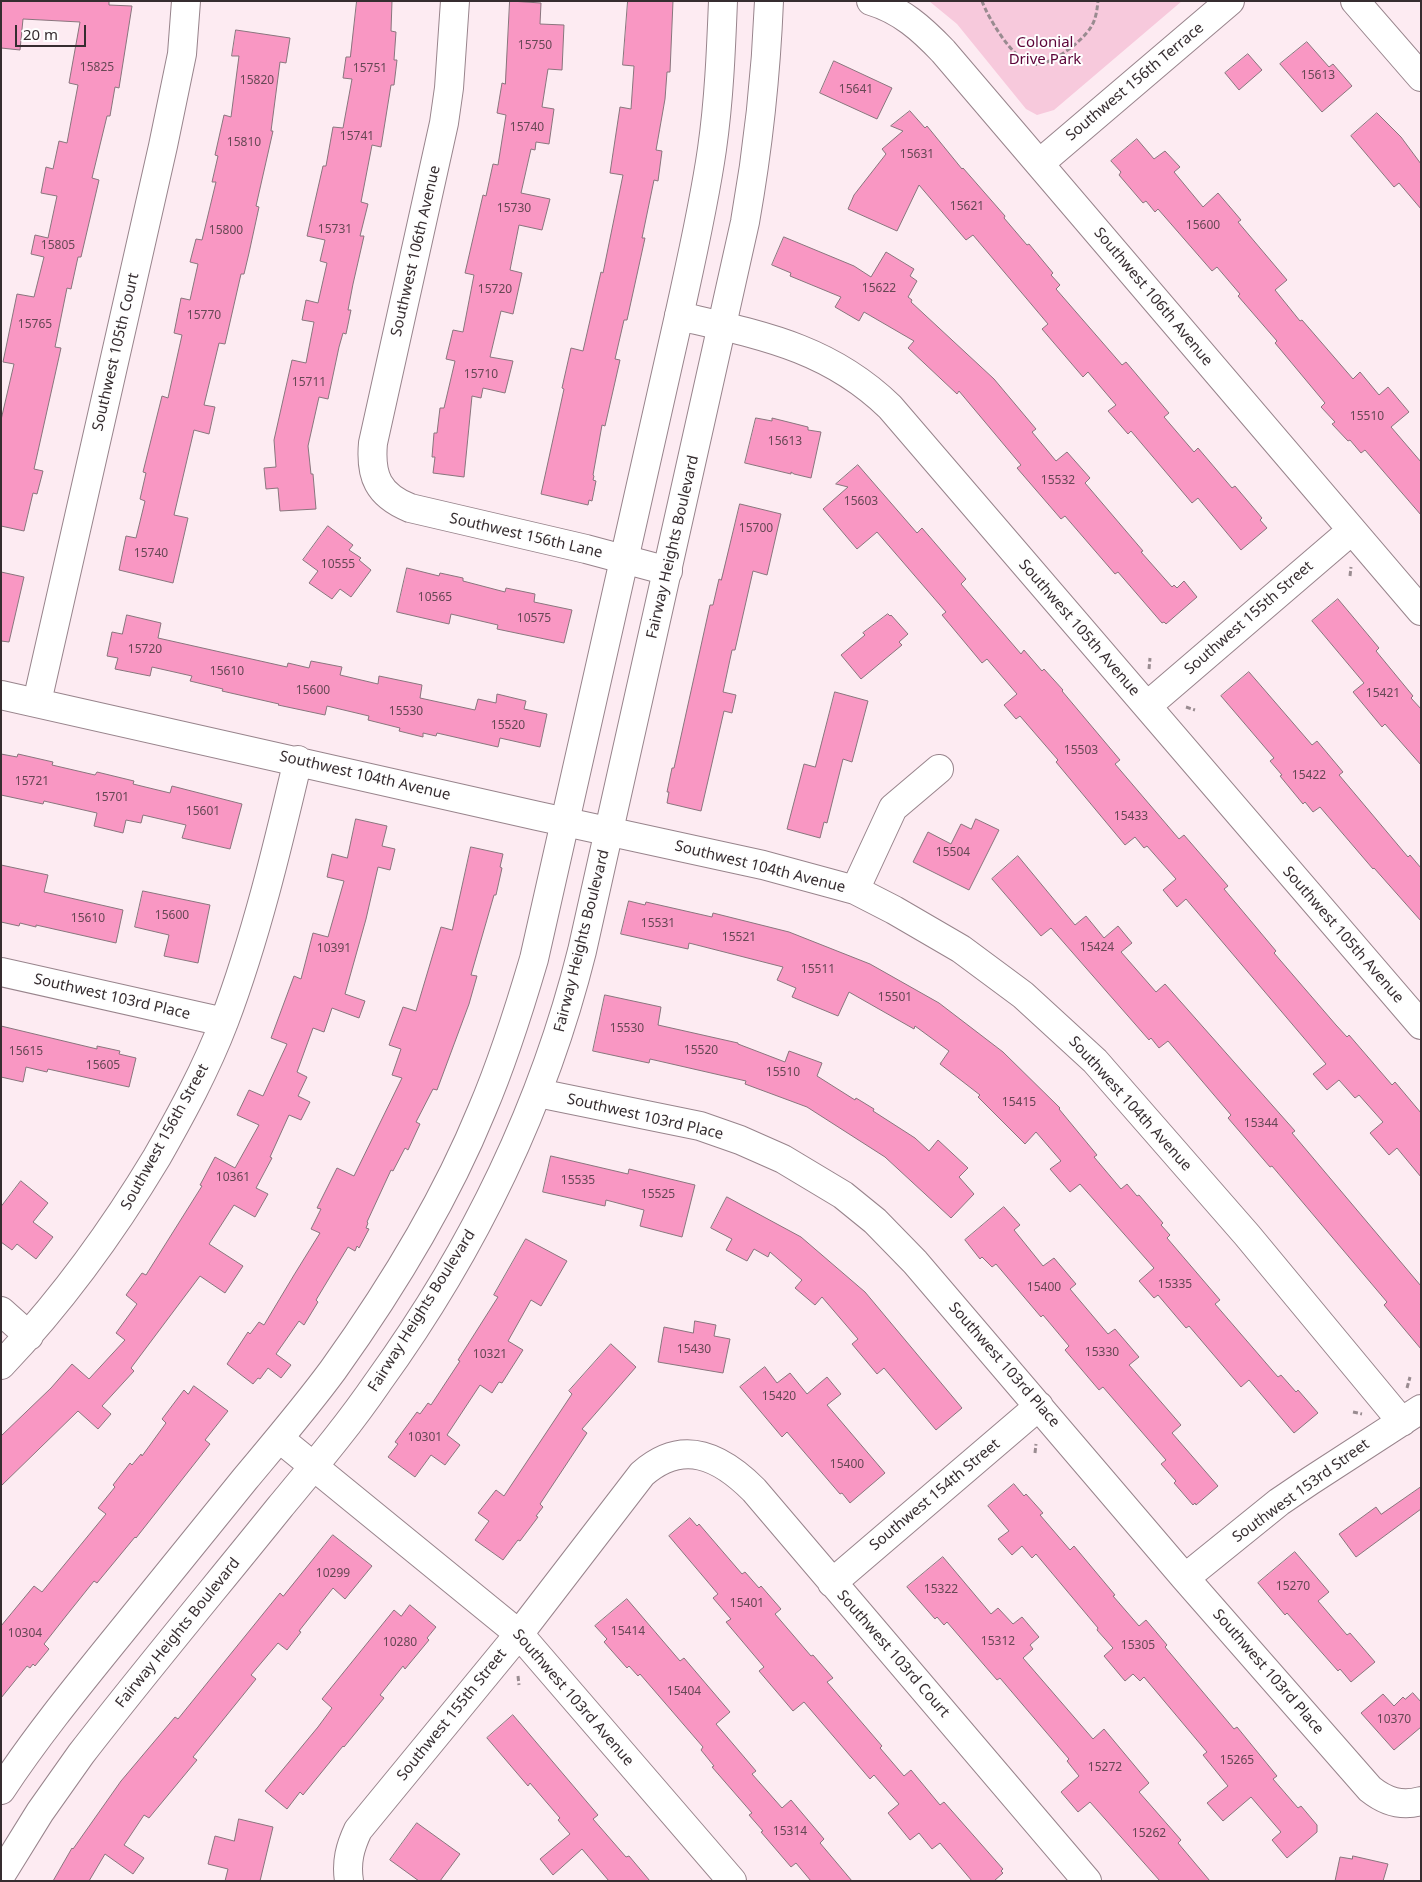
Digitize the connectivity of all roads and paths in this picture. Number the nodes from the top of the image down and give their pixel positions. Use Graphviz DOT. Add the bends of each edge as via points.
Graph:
graph roads {
  1 [pos="186,1"];
  2 [pos="455,1"];
  3 [pos="723,1"];
  4 [pos="769,1"];
  5 [pos="871,1"];
  6 [pos="982,1"];
  7 [pos="1098,1"];
  8 [pos="1230,1"];
  9 [pos="1355,1"];
  10 [pos="1421,77"];
  11 [pos="1040,163"];
  12 [pos="679,316"];
  13 [pos="722,326"];
  14 [pos="387,496"];
  15 [pos="1351,531"];
  16 [pos="624,560"];
  17 [pos="668,571"];
  18 [pos="1421,611"];
  19 [pos="1150,658"];
  20 [pos="1149,669"];
  21 [pos="1,695"];
  22 [pos="37,702"];
  23 [pos="1148,706"];
  24 [pos="1182,706"];
  25 [pos="1195,710"];
  26 [pos="298,760"];
  27 [pos="939,769"];
  28 [pos="565,821"];
  29 [pos="610,831"];
  30 [pos="855,890"];
  31 [pos="1,972"];
  32 [pos="224,1022"];
  33 [pos="1421,1026"];
  34 [pos="538,1093"];
  35 [pos="1,1311"];
  36 [pos="29,1336"];
  37 [pos="1,1365"];
  38 [pos="1410,1377"];
  39 [pos="1039,1406"];
  40 [pos="1410,1407"];
  41 [pos="280,1439"];
  42 [pos="682,1454"];
  43 [pos="314,1466"];
  44 [pos="1184,1578"];
  45 [pos="832,1583"];
  46 [pos="519,1634"];
  47 [pos="518,1673"];
  48 [pos="519,1685"];
  49 [pos="1,1790"];
  50 [pos="1421,1801"];
  51 [pos="1,1875"];
  52 [pos="349,1881"];
  53 [pos="732,1881"];
  54 [pos="1087,1881"];
  1 -- 22 [label="street, Southwest 105th Court" via="182,54 163,146"];
  2 -- 14 [label="street, Southwest 106th Avenue" via="444,123 373,443 375,477"];
  3 -- 12 [label="street" via="720,75 712,147"];
  4 -- 13 [label="street, Fairway Heights Boulevard" via="758,138 745,222"];
  5 -- 11 [label="street, Southwest 106th Avenue" via="900,13 929,36"];
  6 -- 7 [label="path" via="991,23 1004,39 1022,59 1037,65 1048,62 1085,36 1094,20"];
  8 -- 11 [label="street, Southwest 156th Terrace"];
  9 -- 10 [label="street"];
  11 -- 15 [label="street, Southwest 106th Avenue"];
  12 -- 13 [label="street, Southwest 105th Avenue"];
  12 -- 16 [label="street"];
  13 -- 17 [label="street, Fairway Heights Boulevard"];
  13 -- 23 [label="street, Southwest 105th Avenue" via="799,348 842,369 880,397"];
  14 -- 16 [label="street, Southwest 156th Lane" via="420,511"];
  15 -- 18 [label="street, Southwest 106th Avenue"];
  15 -- 23 [label="street, Southwest 155th Street"];
  16 -- 17 [label="street, Southwest 156th Lane"];
  16 -- 28 [label="street"];
  17 -- 29 [label="street, Fairway Heights Boulevard"];
  19 -- 20 [label="path"];
  21 -- 22 [label="street, Southwest 104th Avenue"];
  22 -- 26 [label="street, Southwest 104th Avenue"];
  23 -- 33 [label="street, Southwest 105th Avenue"];
  24 -- 25 [label="path"];
  26 -- 28 [label="street, Southwest 104th Avenue"];
  26 -- 32 [label="street, Southwest 156th Street" via="264,901"];
  27 -- 30 [label="street" via="893,808"];
  28 -- 29 [label="street, Southwest 104th Avenue"];
  28 -- 41 [label="street" via="522,998 496,1076 461,1158 426,1226 377,1307"];
  29 -- 30 [label="street, Southwest 104th Avenue" via="763,865"];
  29 -- 34 [label="street, Fairway Heights Boulevard" via="574,984"];
  30 -- 40 [label="street, Southwest 104th Avenue" via="961,949 1023,994 1078,1044 1240,1228"];
  31 -- 32 [label="street, Southwest 103rd Place"];
  32 -- 36 [label="street, Southwest 156th Street" via="200,1078 133,1196 76,1279"];
  34 -- 39 [label="street, Southwest 103rd Place" via="707,1128 765,1151 823,1182 865,1212 915,1262"];
  34 -- 43 [label="street, Fairway Heights Boulevard" via="508,1163 466,1246 378,1383"];
  35 -- 36 [label="street"];
  36 -- 37 [label="street, Southwest 156th Street"];
  38 -- 40 [label="path"];
  39 -- 44 [label="street, Southwest 103rd Place"];
  39 -- 45 [label="street, Southwest 154th Street"];
  40 -- 44 [label="street, Southwest 153rd Street"];
  41 -- 43 [label="street, Southwest 103rd Avenue"];
  41 -- 49 [label="street" via="86,1676"];
  42 -- 45 [label="street, Southwest 103rd Court" via="699,1454 714,1459 740,1477"];
  42 -- 46 [label="street, Southwest 155th Street" via="653,1465 642,1474"];
  43 -- 46 [label="street, Southwest 103rd Avenue"];
  43 -- 51 [label="street, Fairway Heights Boulevard" via="86,1747"];
  44 -- 50 [label="street, Southwest 103rd Place" via="1370,1789 1396,1804"];
  45 -- 54 [label="street, Southwest 103rd Court"];
  46 -- 52 [label="street, Southwest 155th Street" via="358,1830 348,1860"];
  46 -- 53 [label="street, Southwest 103rd Avenue"];
  47 -- 48 [label="path"];
}
